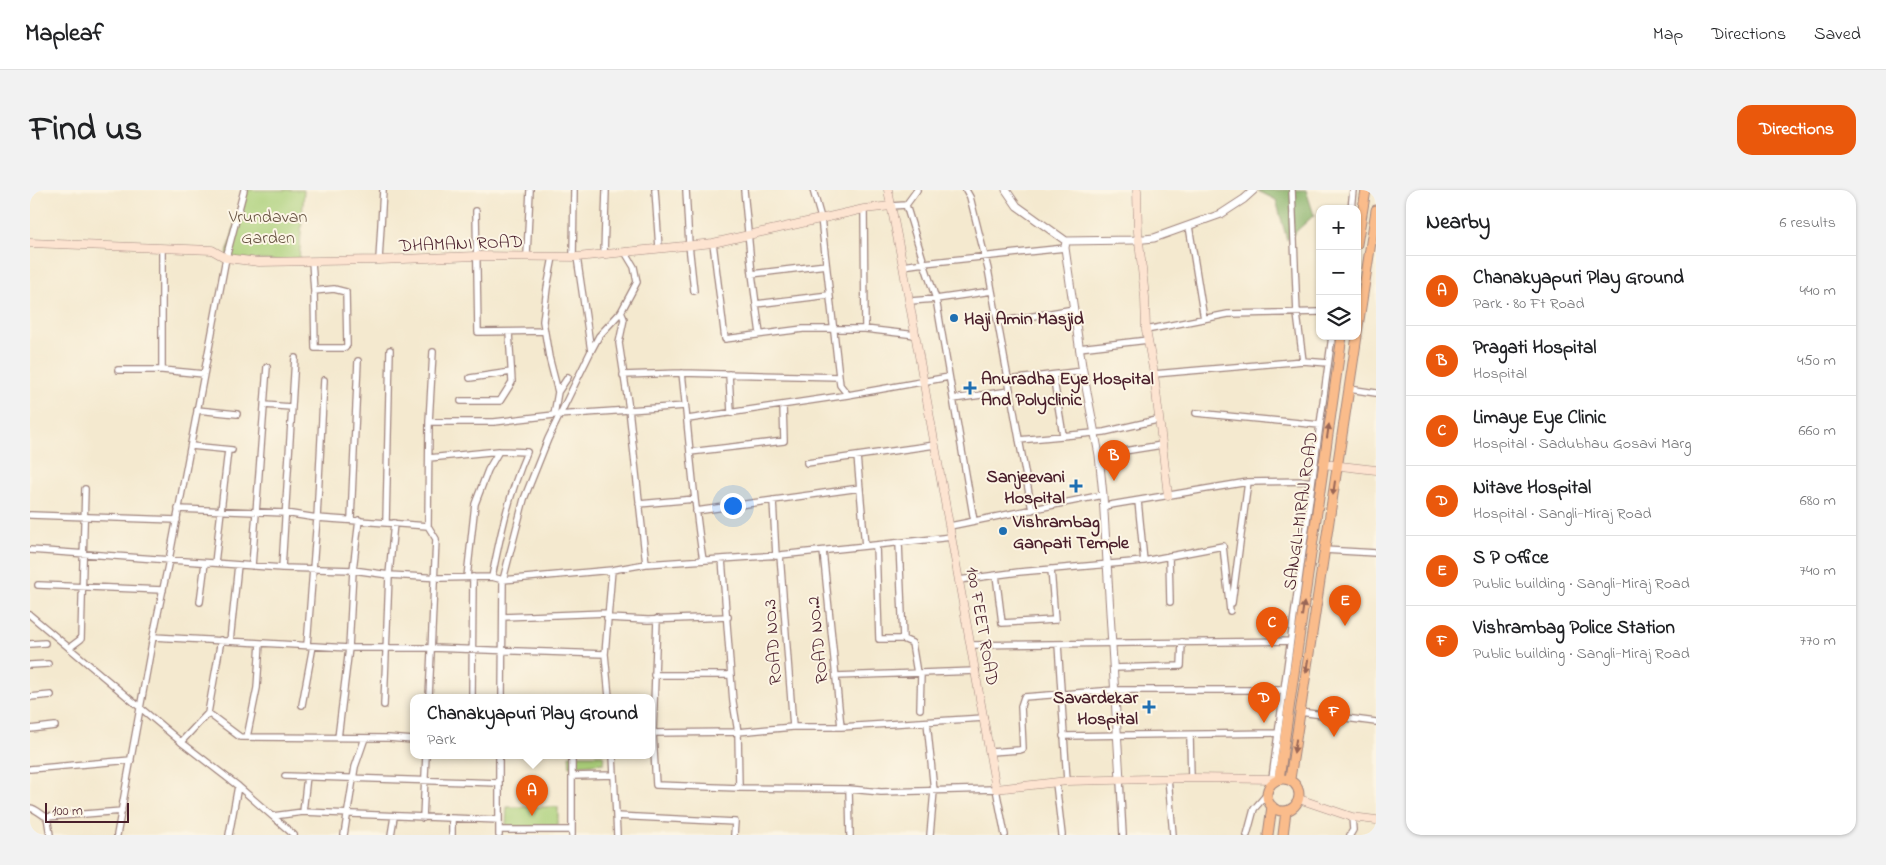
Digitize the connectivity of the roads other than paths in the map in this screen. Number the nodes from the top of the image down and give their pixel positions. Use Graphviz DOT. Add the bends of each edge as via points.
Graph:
graph roads {
  1 [pos="244,190"];
  2 [pos="382,190"];
  3 [pos="530,190"];
  4 [pos="574,190"];
  5 [pos="606,190"];
  6 [pos="655,190"];
  7 [pos="686,190"];
  8 [pos="744,190"];
  9 [pos="813,190"];
  10 [pos="888,190"];
  11 [pos="917,190"];
  12 [pos="966,190"];
  13 [pos="1006,190"];
  14 [pos="1137,190"];
  15 [pos="1254,190"];
  16 [pos="1292,190"];
  17 [pos="1353,190"];
  18 [pos="1366,190"];
  19 [pos="906,205"];
  20 [pos="1351,205"];
  21 [pos="891,206"];
  22 [pos="864,209"];
  23 [pos="1376,210"];
  24 [pos="476,211"];
  25 [pos="821,218"];
  26 [pos="1361,220"];
  27 [pos="1189,226"];
  28 [pos="749,235"];
  29 [pos="1138,240"];
  30 [pos="30,243"];
  31 [pos="713,243"];
  32 [pos="689,245"];
  33 [pos="1066,245"];
  34 [pos="162,248"];
  35 [pos="659,248"];
  36 [pos="625,252"];
  37 [pos="604,254"];
  38 [pos="476,256"];
  39 [pos="527,256"];
  40 [pos="575,257"];
  41 [pos="226,258"];
  42 [pos="553,258"];
  43 [pos="985,258"];
  44 [pos="379,260"];
  45 [pos="312,262"];
  46 [pos="924,263"];
  47 [pos="826,265"];
  48 [pos="903,266"];
  49 [pos="752,274"];
  50 [pos="694,290"];
  51 [pos="314,291"];
  52 [pos="992,291"];
  53 [pos="829,294"];
  54 [pos="936,299"];
  55 [pos="910,301"];
  56 [pos="756,304"];
  57 [pos="1361,308"];
  58 [pos="1074,309"];
  59 [pos="621,312"];
  60 [pos="1316,312"];
  61 [pos="1297,314"];
  62 [pos="1204,319"];
  63 [pos="998,322"];
  64 [pos="833,329"];
  65 [pos="865,329"];
  66 [pos="1146,330"];
  67 [pos="544,331"];
  68 [pos="509,332"];
  69 [pos="760,334"];
  70 [pos="916,335"];
  71 [pos="1148,340"];
  72 [pos="1331,340"];
  73 [pos="1341,340"];
  74 [pos="1356,340"];
  75 [pos="1079,348"];
  76 [pos="390,350"];
  77 [pos="590,351"];
  78 [pos="433,352"];
  79 [pos="295,358"];
  80 [pos="358,361"];
  81 [pos="1303,361"];
  82 [pos="1328,363"];
  83 [pos="267,367"];
  84 [pos="118,370"];
  85 [pos="162,370"];
  86 [pos="1083,371"];
  87 [pos="511,372"];
  88 [pos="682,373"];
  89 [pos="204,374"];
  90 [pos="623,374"];
  91 [pos="729,374"];
  92 [pos="1154,374"];
  93 [pos="1053,375"];
  94 [pos="568,377"];
  95 [pos="839,377"];
  96 [pos="949,377"];
  97 [pos="470,378"];
  98 [pos="324,380"];
  99 [pos="1008,380"];
  100 [pos="924,381"];
  101 [pos="1349,389"];
  102 [pos="1010,391"];
  103 [pos="558,392"];
  104 [pos="1376,393"];
  105 [pos="848,395"];
  106 [pos="953,399"];
  107 [pos="460,401"];
  108 [pos="264,405"];
  109 [pos="784,405"];
  110 [pos="685,406"];
  111 [pos="291,407"];
  112 [pos="630,409"];
  113 [pos="197,410"];
  114 [pos="731,413"];
  115 [pos="1196,413"];
  116 [pos="237,414"];
  117 [pos="558,415"];
  118 [pos="688,419"];
  119 [pos="1157,420"];
  120 [pos="429,422"];
  121 [pos="1320,425"];
  122 [pos="1094,432"];
  123 [pos="1063,436"];
  124 [pos="1019,440"];
  125 [pos="935,445"];
  126 [pos="1162,445"];
  127 [pos="190,446"];
  128 [pos="499,451"];
  129 [pos="690,452"];
  130 [pos="1099,455"];
  131 [pos="857,456"];
  132 [pos="429,458"];
  133 [pos="808,462"];
  134 [pos="1323,464"];
  135 [pos="1337,466"];
  136 [pos="1376,470"];
  137 [pos="1312,481"];
  138 [pos="1248,482"];
  139 [pos="860,488"];
  140 [pos="85,490"];
  141 [pos="1104,495"];
  142 [pos="1168,496"];
  143 [pos="695,499"];
  144 [pos="774,500"];
  145 [pos="1138,501"];
  146 [pos="639,504"];
  147 [pos="1104,506"];
  148 [pos="178,510"];
  149 [pos="222,510"];
  150 [pos="1032,510"];
  151 [pos="696,511"];
  152 [pos="256,512"];
  153 [pos="285,513"];
  154 [pos="30,515"];
  155 [pos="84,516"];
  156 [pos="317,518"];
  157 [pos="351,519"];
  158 [pos="176,520"];
  159 [pos="359,520"];
  160 [pos="974,521"];
  161 [pos="386,522"];
  162 [pos="394,523"];
  163 [pos="428,526"];
  164 [pos="950,526"];
  165 [pos="952,537"];
  166 [pos="899,543"];
  167 [pos="876,545"];
  168 [pos="865,546"];
  169 [pos="30,550"];
  170 [pos="1324,550"];
  171 [pos="823,551"];
  172 [pos="1376,553"];
  173 [pos="83,554"];
  174 [pos="778,556"];
  175 [pos="1169,556"];
  176 [pos="722,559"];
  177 [pos="169,560"];
  178 [pos="703,560"];
  179 [pos="1144,561"];
  180 [pos="205,563"];
  181 [pos="215,563"];
  182 [pos="646,564"];
  183 [pos="238,565"];
  184 [pos="1107,565"];
  185 [pos="252,566"];
  186 [pos="282,568"];
  187 [pos="313,568"];
  188 [pos="1051,569"];
  189 [pos="353,570"];
  190 [pos="612,570"];
  191 [pos="389,575"];
  192 [pos="996,575"];
  193 [pos="470,577"];
  194 [pos="492,577"];
  195 [pos="433,578"];
  196 [pos="503,580"];
  197 [pos="959,580"];
  198 [pos="38,585"];
  199 [pos="82,587"];
  200 [pos="163,590"];
  201 [pos="200,602"];
  202 [pos="1170,602"];
  203 [pos="30,615"];
  204 [pos="607,616"];
  205 [pos="503,617"];
  206 [pos="728,618"];
  207 [pos="657,619"];
  208 [pos="153,637"];
  209 [pos="903,639"];
  210 [pos="221,640"];
  211 [pos="230,641"];
  212 [pos="1290,641"];
  213 [pos="1112,642"];
  214 [pos="1182,642"];
  215 [pos="44,643"];
  216 [pos="260,643"];
  217 [pos="30,644"];
  218 [pos="1058,644"];
  219 [pos="310,646"];
  220 [pos="971,646"];
  221 [pos="69,648"];
  222 [pos="349,648"];
  223 [pos="385,648"];
  224 [pos="431,648"];
  225 [pos="471,650"];
  226 [pos="502,652"];
  227 [pos="605,654"];
  228 [pos="48,664"];
  229 [pos="30,665"];
  230 [pos="1113,668"];
  231 [pos="976,671"];
  232 [pos="919,673"];
  233 [pos="654,675"];
  234 [pos="731,675"];
  235 [pos="836,676"];
  236 [pos="1115,690"];
  237 [pos="1284,690"];
  238 [pos="429,694"];
  239 [pos="472,694"];
  240 [pos="502,694"];
  241 [pos="609,694"];
  242 [pos="653,694"];
  243 [pos="1061,694"];
  244 [pos="51,695"];
  245 [pos="30,697"];
  246 [pos="384,704"];
  247 [pos="302,705"];
  248 [pos="141,707"];
  249 [pos="920,709"];
  250 [pos="1300,712"];
  251 [pos="208,713"];
  252 [pos="984,718"];
  253 [pos="927,722"];
  254 [pos="1376,722"];
  255 [pos="55,726"];
  256 [pos="841,726"];
  257 [pos="793,727"];
  258 [pos="30,729"];
  259 [pos="738,732"];
  260 [pos="655,733"];
  261 [pos="1278,733"];
  262 [pos="1064,736"];
  263 [pos="1190,736"];
  264 [pos="247,737"];
  265 [pos="1118,737"];
  266 [pos="338,738"];
  267 [pos="366,738"];
  268 [pos="410,740"];
  269 [pos="181,742"];
  270 [pos="990,752"];
  271 [pos="426,759"];
  272 [pos="498,759"];
  273 [pos="572,759"];
  274 [pos="613,759"];
  275 [pos="654,759"];
  276 [pos="131,760"];
  277 [pos="30,769"];
  278 [pos="614,775"];
  279 [pos="285,776"];
  280 [pos="307,776"];
  281 [pos="573,776"];
  282 [pos="353,778"];
  283 [pos="1168,778"];
  284 [pos="1191,778"];
  285 [pos="1275,778"];
  286 [pos="1290,779"];
  287 [pos="425,780"];
  288 [pos="1120,780"];
  289 [pos="1067,781"];
  290 [pos="499,782"];
  291 [pos="1056,783"];
  292 [pos="238,786"];
  293 [pos="739,788"];
  294 [pos="850,789"];
  295 [pos="996,789"];
  296 [pos="934,791"];
  297 [pos="1267,794"];
  298 [pos="1298,799"];
  299 [pos="1272,806"];
  300 [pos="30,808"];
  301 [pos="1286,811"];
  302 [pos="122,812"];
  303 [pos="303,812"];
  304 [pos="347,815"];
  305 [pos="273,816"];
  306 [pos="616,816"];
  307 [pos="47,817"];
  308 [pos="394,817"];
  309 [pos="423,818"];
  310 [pos="1352,818"];
  311 [pos="452,819"];
  312 [pos="500,820"];
  313 [pos="1376,820"];
  314 [pos="499,832"];
  315 [pos="572,832"];
  316 [pos="50,835"];
  317 [pos="117,835"];
  318 [pos="229,835"];
  319 [pos="294,835"];
  320 [pos="344,835"];
  321 [pos="391,835"];
  322 [pos="452,835"];
  323 [pos="617,835"];
  324 [pos="734,835"];
  325 [pos="850,835"];
  326 [pos="930,835"];
  327 [pos="1005,835"];
  328 [pos="1062,835"];
  329 [pos="1123,835"];
  330 [pos="1173,835"];
  331 [pos="1247,835"];
  332 [pos="1268,835"];
  333 [pos="1283,835"];
  334 [pos="1350,835"];
  1 -- 41 [label="street"];
  2 -- 44 [label="street"];
  3 -- 39 [label="street"];
  4 -- 40 [label="street"];
  5 -- 37 [label="street"];
  6 -- 35 [label="street"];
  7 -- 32 [label="street"];
  8 -- 28 [label="street"];
  9 -- 25 [label="street"];
  10 -- 21 [label="main road, 100 FEET ROAD"];
  11 -- 19 [label="street"];
  12 -- 43 [label="street"];
  13 -- 33 [label="street" via="1017,206"];
  14 -- 29 [label="main road"];
  15 -- 27 [label="street" via="1221,214"];
  16 -- 61 [label="street"];
  17 -- 20 [label="street"];
  18 -- 26 [label="highway"];
  19 -- 21 [label="street"];
  19 -- 46 [label="street"];
  21 -- 22 [label="main road, DHAMANI ROAD"];
  21 -- 48 [label="main road, 100 FEET ROAD"];
  22 -- 25 [label="main road, DHAMANI ROAD"];
  22 -- 65 [label="street"];
  23 -- 57 [label="highway, SANGLI-MIRAJ ROAD"];
  24 -- 38 [label="street"];
  25 -- 28 [label="main road, DHAMANI ROAD"];
  25 -- 47 [label="street"];
  27 -- 29 [label="street"];
  27 -- 62 [label="street"];
  28 -- 31 [label="main road, DHAMANI ROAD"];
  28 -- 49 [label="street"];
  29 -- 33 [label="street"];
  29 -- 66 [label="main road"];
  30 -- 34 [label="main road, DHAMANI ROAD"];
  31 -- 32 [label="main road, DHAMANI ROAD"];
  31 -- 69 [label="street" via="725,339"];
  32 -- 35 [label="main road, DHAMANI ROAD"];
  32 -- 50 [label="street"];
  33 -- 43 [label="street"];
  33 -- 58 [label="street"];
  34 -- 41 [label="main road, DHAMANI ROAD" via="212,250"];
  34 -- 85 [label="street"];
  35 -- 36 [label="main road, DHAMANI ROAD"];
  36 -- 37 [label="main road, DHAMANI ROAD"];
  36 -- 59 [label="street" via="634,267 637,282"];
  37 -- 40 [label="main road, DHAMANI ROAD"];
  38 -- 39 [label="main road, DHAMANI ROAD"];
  38 -- 44 [label="main road, DHAMANI ROAD"];
  38 -- 68 [label="street" via="478,332"];
  39 -- 42 [label="main road, DHAMANI ROAD"];
  40 -- 42 [label="main road, DHAMANI ROAD"];
  40 -- 77 [label="street"];
  41 -- 45 [label="main road, DHAMANI ROAD"];
  41 -- 89 [label="street"];
  42 -- 67 [label="street"];
  43 -- 46 [label="street"];
  43 -- 52 [label="street"];
  44 -- 45 [label="main road, DHAMANI ROAD"];
  45 -- 51 [label="street" via="314,291 334,289 346,292 345,348 315,348"];
  46 -- 48 [label="street"];
  46 -- 54 [label="street"];
  47 -- 49 [label="street"];
  47 -- 53 [label="street"];
  48 -- 55 [label="main road, 100 FEET ROAD"];
  49 -- 56 [label="street"];
  52 -- 54 [label="street"];
  52 -- 63 [label="street"];
  53 -- 56 [label="street"];
  53 -- 64 [label="street"];
  54 -- 55 [label="street"];
  54 -- 96 [label="street"];
  55 -- 70 [label="main road, 100 FEET ROAD"];
  56 -- 69 [label="street"];
  58 -- 63 [label="street"];
  58 -- 75 [label="street"];
  59 -- 77 [label="street"];
  59 -- 90 [label="street" via="624,319 619,343"];
  60 -- 61 [label="street"];
  61 -- 62 [label="street" via="1228,314"];
  61 -- 81 [label="street"];
  62 -- 66 [label="street"];
  63 -- 99 [label="street"];
  64 -- 65 [label="street"];
  64 -- 69 [label="street"];
  64 -- 95 [label="street"];
  65 -- 70 [label="street"];
  66 -- 71 [label="main road"];
  67 -- 68 [label="street"];
  67 -- 103 [label="street"];
  68 -- 87 [label="street"];
  70 -- 100 [label="main road, 100 FEET ROAD"];
  71 -- 75 [label="street"];
  71 -- 92 [label="main road"];
  72 -- 82 [label="street"];
  134 -- 73 [label="highway, SANGLI-MIRAJ ROAD, one-way"];
  74 -- 101 [label="highway, SANGLI-MIRAJ ROAD"];
  75 -- 86 [label="street"];
  76 -- 161 [label="street"];
  77 -- 117 [label="street"];
  78 -- 120 [label="street"];
  79 -- 111 [label="street"];
  80 -- 157 [label="street"];
  81 -- 82 [label="street"];
  81 -- 92 [label="street"];
  82 -- 121 [label="street"];
  83 -- 108 [label="street"];
  84 -- 85 [label="street"];
  85 -- 89 [label="street"];
  86 -- 93 [label="street"];
  86 -- 122 [label="street"];
  87 -- 97 [label="street"];
  87 -- 107 [label="street" via="512,382 500,401"];
  88 -- 90 [label="street"];
  88 -- 91 [label="street"];
  88 -- 110 [label="street"];
  89 -- 113 [label="street"];
  90 -- 112 [label="street"];
  91 -- 95 [label="street"];
  91 -- 114 [label="street"];
  92 -- 126 [label="main road"];
  93 -- 99 [label="street"];
  93 -- 123 [label="street"];
  94 -- 103 [label="street"];
  95 -- 105 [label="street" via="840,385"];
  96 -- 100 [label="street"];
  96 -- 106 [label="street"];
  98 -- 156 [label="street"];
  99 -- 102 [label="street"];
  100 -- 105 [label="street"];
  100 -- 125 [label="main road, 100 FEET ROAD"];
  101 -- 104 [label="street"];
  101 -- 135 [label="highway, SANGLI-MIRAJ ROAD"];
  102 -- 106 [label="street"];
  102 -- 124 [label="street"];
  103 -- 117 [label="street"];
  105 -- 109 [label="street"];
  106 -- 160 [label="street"];
  108 -- 111 [label="street"];
  108 -- 152 [label="street"];
  109 -- 114 [label="street"];
  109 -- 129 [label="street" via="784,442"];
  110 -- 112 [label="street"];
  110 -- 118 [label="street"];
  111 -- 153 [label="street"];
  112 -- 117 [label="street"];
  112 -- 146 [label="street"];
  113 -- 116 [label="street"];
  113 -- 127 [label="street"];
  114 -- 118 [label="street"];
  115 -- 121 [label="street"];
  117 -- 120 [label="street" via="494,422"];
  117 -- 196 [label="street" via="524,499"];
  118 -- 129 [label="street"];
  119 -- 122 [label="street"];
  120 -- 132 [label="street"];
  121 -- 137 [label="street"];
  122 -- 123 [label="street"];
  122 -- 130 [label="street"];
  123 -- 124 [label="street"];
  124 -- 150 [label="street"];
  125 -- 131 [label="street"];
  125 -- 164 [label="main road, 100 FEET ROAD"];
  126 -- 130 [label="street"];
  126 -- 142 [label="main road"];
  127 -- 148 [label="street"];
  127 -- 149 [label="street" via="230,450"];
  128 -- 132 [label="street"];
  128 -- 193 [label="street" via="475,504"];
  128 -- 194 [label="street" via="527,452 506,509"];
  129 -- 143 [label="street"];
  130 -- 141 [label="street"];
  131 -- 133 [label="street"];
  131 -- 139 [label="street"];
  132 -- 163 [label="street"];
  134 -- 135 [label="main road"];
  285 -- 134 [label="highway, SANGLI-MIRAJ ROAD, one-way"];
  135 -- 136 [label="main road"];
  135 -- 170 [label="highway, SANGLI-MIRAJ ROAD, one-way"];
  137 -- 138 [label="street"];
  137 -- 212 [label="street"];
  138 -- 142 [label="street"];
  138 -- 175 [label="street" via="1230,611 1223,546"];
  139 -- 144 [label="street"];
  139 -- 168 [label="street"];
  140 -- 155 [label="street"];
  141 -- 147 [label="street"];
  141 -- 150 [label="street"];
  142 -- 145 [label="street"];
  143 -- 146 [label="street"];
  143 -- 151 [label="street"];
  144 -- 151 [label="street"];
  144 -- 174 [label="street, ROAD NO.3"];
  145 -- 147 [label="street"];
  145 -- 179 [label="street"];
  146 -- 182 [label="street"];
  147 -- 184 [label="street"];
  148 -- 149 [label="street"];
  148 -- 158 [label="street"];
  149 -- 152 [label="street"];
  149 -- 181 [label="street"];
  150 -- 160 [label="street"];
  151 -- 178 [label="street"];
  152 -- 153 [label="street"];
  152 -- 185 [label="street"];
  153 -- 156 [label="street"];
  153 -- 186 [label="street"];
  154 -- 155 [label="street"];
  155 -- 158 [label="street"];
  155 -- 173 [label="street"];
  156 -- 157 [label="street"];
  156 -- 187 [label="street"];
  157 -- 159 [label="street"];
  158 -- 177 [label="street"];
  159 -- 161 [label="street"];
  159 -- 189 [label="street"];
  160 -- 164 [label="street"];
  161 -- 162 [label="street"];
  162 -- 163 [label="street"];
  162 -- 191 [label="street"];
  163 -- 195 [label="street" via="436,539"];
  164 -- 165 [label="main road, 100 FEET ROAD"];
  165 -- 166 [label="street"];
  165 -- 197 [label="main road, 100 FEET ROAD"];
  166 -- 167 [label="street"];
  166 -- 209 [label="street"];
  167 -- 168 [label="street"];
  167 -- 209 [label="street" via="879,639"];
  168 -- 171 [label="street"];
  169 -- 173 [label="street"];
  170 -- 172 [label="street"];
  170 -- 250 [label="highway, SANGLI-MIRAJ ROAD, one-way"];
  171 -- 174 [label="street"];
  171 -- 235 [label="street, ROAD NO.2"];
  173 -- 177 [label="street"];
  173 -- 199 [label="street"];
  174 -- 176 [label="street"];
  174 -- 257 [label="street, ROAD NO.3"];
  175 -- 179 [label="street"];
  175 -- 202 [label="street"];
  176 -- 178 [label="street"];
  176 -- 206 [label="street"];
  177 -- 180 [label="street"];
  177 -- 200 [label="street"];
  178 -- 182 [label="street"];
  179 -- 184 [label="street"];
  180 -- 181 [label="street"];
  180 -- 201 [label="street"];
  181 -- 183 [label="street"];
  182 -- 190 [label="street"];
  183 -- 185 [label="street"];
  183 -- 211 [label="street"];
  184 -- 188 [label="street"];
  184 -- 213 [label="street"];
  185 -- 186 [label="street"];
  186 -- 187 [label="street"];
  187 -- 189 [label="street"];
  187 -- 219 [label="street"];
  188 -- 192 [label="street"];
  188 -- 192 [label="street" via="1055,620 1002,623"];
  189 -- 191 [label="street"];
  189 -- 222 [label="street"];
  190 -- 196 [label="street"];
  190 -- 204 [label="street"];
  191 -- 195 [label="street"];
  191 -- 223 [label="street"];
  192 -- 197 [label="street"];
  193 -- 194 [label="street"];
  193 -- 195 [label="street"];
  193 -- 225 [label="street"];
  194 -- 196 [label="street"];
  195 -- 224 [label="street"];
  196 -- 205 [label="street"];
  197 -- 220 [label="main road, 100 FEET ROAD"];
  198 -- 199 [label="street"];
  199 -- 200 [label="street"];
  199 -- 221 [label="street" via="81,639"];
  200 -- 208 [label="street"];
  203 -- 221 [label="street"];
  204 -- 205 [label="street"];
  204 -- 207 [label="street"];
  204 -- 227 [label="street"];
  205 -- 226 [label="street"];
  206 -- 207 [label="street"];
  206 -- 234 [label="street"];
  207 -- 233 [label="street"];
  208 -- 210 [label="street"];
  208 -- 248 [label="street"];
  209 -- 232 [label="street" via="912,643"];
  210 -- 211 [label="street"];
  210 -- 251 [label="street"];
  211 -- 216 [label="street"];
  212 -- 214 [label="street"];
  212 -- 237 [label="street"];
  213 -- 214 [label="street"];
  213 -- 218 [label="street"];
  213 -- 230 [label="street"];
  214 -- 230 [label="street" via="1181,666"];
  215 -- 217 [label="street"];
  216 -- 219 [label="street"];
  216 -- 264 [label="street" via="257,688"];
  218 -- 220 [label="street"];
  218 -- 243 [label="street"];
  219 -- 222 [label="street"];
  219 -- 247 [label="street"];
  220 -- 231 [label="main road, 100 FEET ROAD"];
  221 -- 248 [label="street"];
  222 -- 223 [label="street"];
  222 -- 266 [label="street"];
  223 -- 224 [label="street"];
  223 -- 246 [label="street"];
  224 -- 225 [label="street"];
  224 -- 238 [label="street"];
  225 -- 226 [label="street"];
  225 -- 239 [label="street"];
  226 -- 227 [label="street"];
  226 -- 240 [label="street"];
  227 -- 241 [label="street"];
  228 -- 229 [label="street"];
  230 -- 236 [label="street"];
  231 -- 232 [label="street"];
  231 -- 252 [label="main road, 100 FEET ROAD"];
  232 -- 235 [label="street"];
  232 -- 249 [label="street"];
  233 -- 234 [label="street"];
  233 -- 242 [label="street"];
  234 -- 259 [label="street"];
  235 -- 256 [label="street, ROAD NO.2"];
  236 -- 237 [label="street"];
  236 -- 243 [label="street"];
  236 -- 265 [label="street"];
  237 -- 261 [label="street"];
  243 -- 262 [label="street"];
  243 -- 270 [label="street" via="1024,697 1021,706 1022,748"];
  244 -- 245 [label="street"];
  248 -- 269 [label="street"];
  248 -- 276 [label="street"];
  250 -- 254 [label="street"];
  250 -- 286 [label="highway, SANGLI-MIRAJ ROAD, one-way"];
  251 -- 264 [label="street" via="240,737"];
  251 -- 269 [label="street"];
  252 -- 253 [label="street"];
  252 -- 270 [label="main road, 100 FEET ROAD"];
  253 -- 256 [label="street"];
  253 -- 296 [label="street"];
  255 -- 258 [label="street"];
  256 -- 257 [label="street"];
  257 -- 259 [label="street"];
  259 -- 260 [label="street"];
  259 -- 293 [label="street"];
  261 -- 263 [label="street"];
  261 -- 285 [label="street"];
  262 -- 265 [label="street"];
  262 -- 289 [label="street"];
  263 -- 265 [label="street"];
  263 -- 284 [label="street"];
  264 -- 266 [label="street"];
  265 -- 288 [label="street"];
  266 -- 267 [label="street"];
  267 -- 268 [label="street"];
  267 -- 282 [label="street"];
  269 -- 292 [label="street"];
  270 -- 295 [label="main road, 100 FEET ROAD"];
  271 -- 287 [label="street"];
  272 -- 290 [label="street"];
  273 -- 281 [label="street"];
  274 -- 278 [label="street"];
  275 -- 293 [label="street" via="656,784"];
  276 -- 277 [label="street"];
  276 -- 302 [label="street"];
  278 -- 281 [label="street"];
  278 -- 306 [label="street"];
  279 -- 280 [label="street"];
  280 -- 282 [label="street"];
  280 -- 303 [label="street"];
  281 -- 315 [label="street"];
  282 -- 287 [label="street"];
  282 -- 304 [label="street"];
  283 -- 284 [label="main road"];
  283 -- 288 [label="main road"];
  283 -- 330 [label="street"];
  284 -- 285 [label="main road"];
  285 -- 286 [label="highway"];
  285 -- 297 [label="highway"];
  286 -- 298 [label="highway" via="1298,787"];
  287 -- 290 [label="street"];
  287 -- 309 [label="street"];
  288 -- 289 [label="main road"];
  288 -- 329 [label="street"];
  289 -- 291 [label="main road"];
  290 -- 312 [label="street"];
  291 -- 295 [label="main road"];
  291 -- 328 [label="street"];
  292 -- 305 [label="street"];
  292 -- 318 [label="street"];
  293 -- 294 [label="street"];
  294 -- 296 [label="street"];
  294 -- 325 [label="street"];
  295 -- 296 [label="street"];
  295 -- 327 [label="street"];
  296 -- 326 [label="street"];
  297 -- 299 [label="highway"];
  297 -- 331 [label="street" via="1254,809"];
  298 -- 301 [label="highway" via="1294,807"];
  298 -- 310 [label="main road"];
  299 -- 301 [label="highway"];
  299 -- 332 [label="highway"];
  300 -- 307 [label="street"];
  301 -- 333 [label="highway"];
  302 -- 307 [label="street"];
  302 -- 317 [label="street"];
  303 -- 304 [label="street"];
  303 -- 305 [label="street"];
  304 -- 308 [label="street"];
  304 -- 320 [label="street"];
  305 -- 319 [label="street"];
  306 -- 323 [label="street"];
  306 -- 324 [label="street" via="735,822"];
  307 -- 316 [label="street"];
  308 -- 309 [label="street"];
  308 -- 321 [label="street"];
  309 -- 311 [label="street"];
  310 -- 313 [label="main road"];
  310 -- 334 [label="street"];
  311 -- 312 [label="street"];
  311 -- 322 [label="street"];
  312 -- 314 [label="street"];
  314 -- 315 [label="street"];
}
